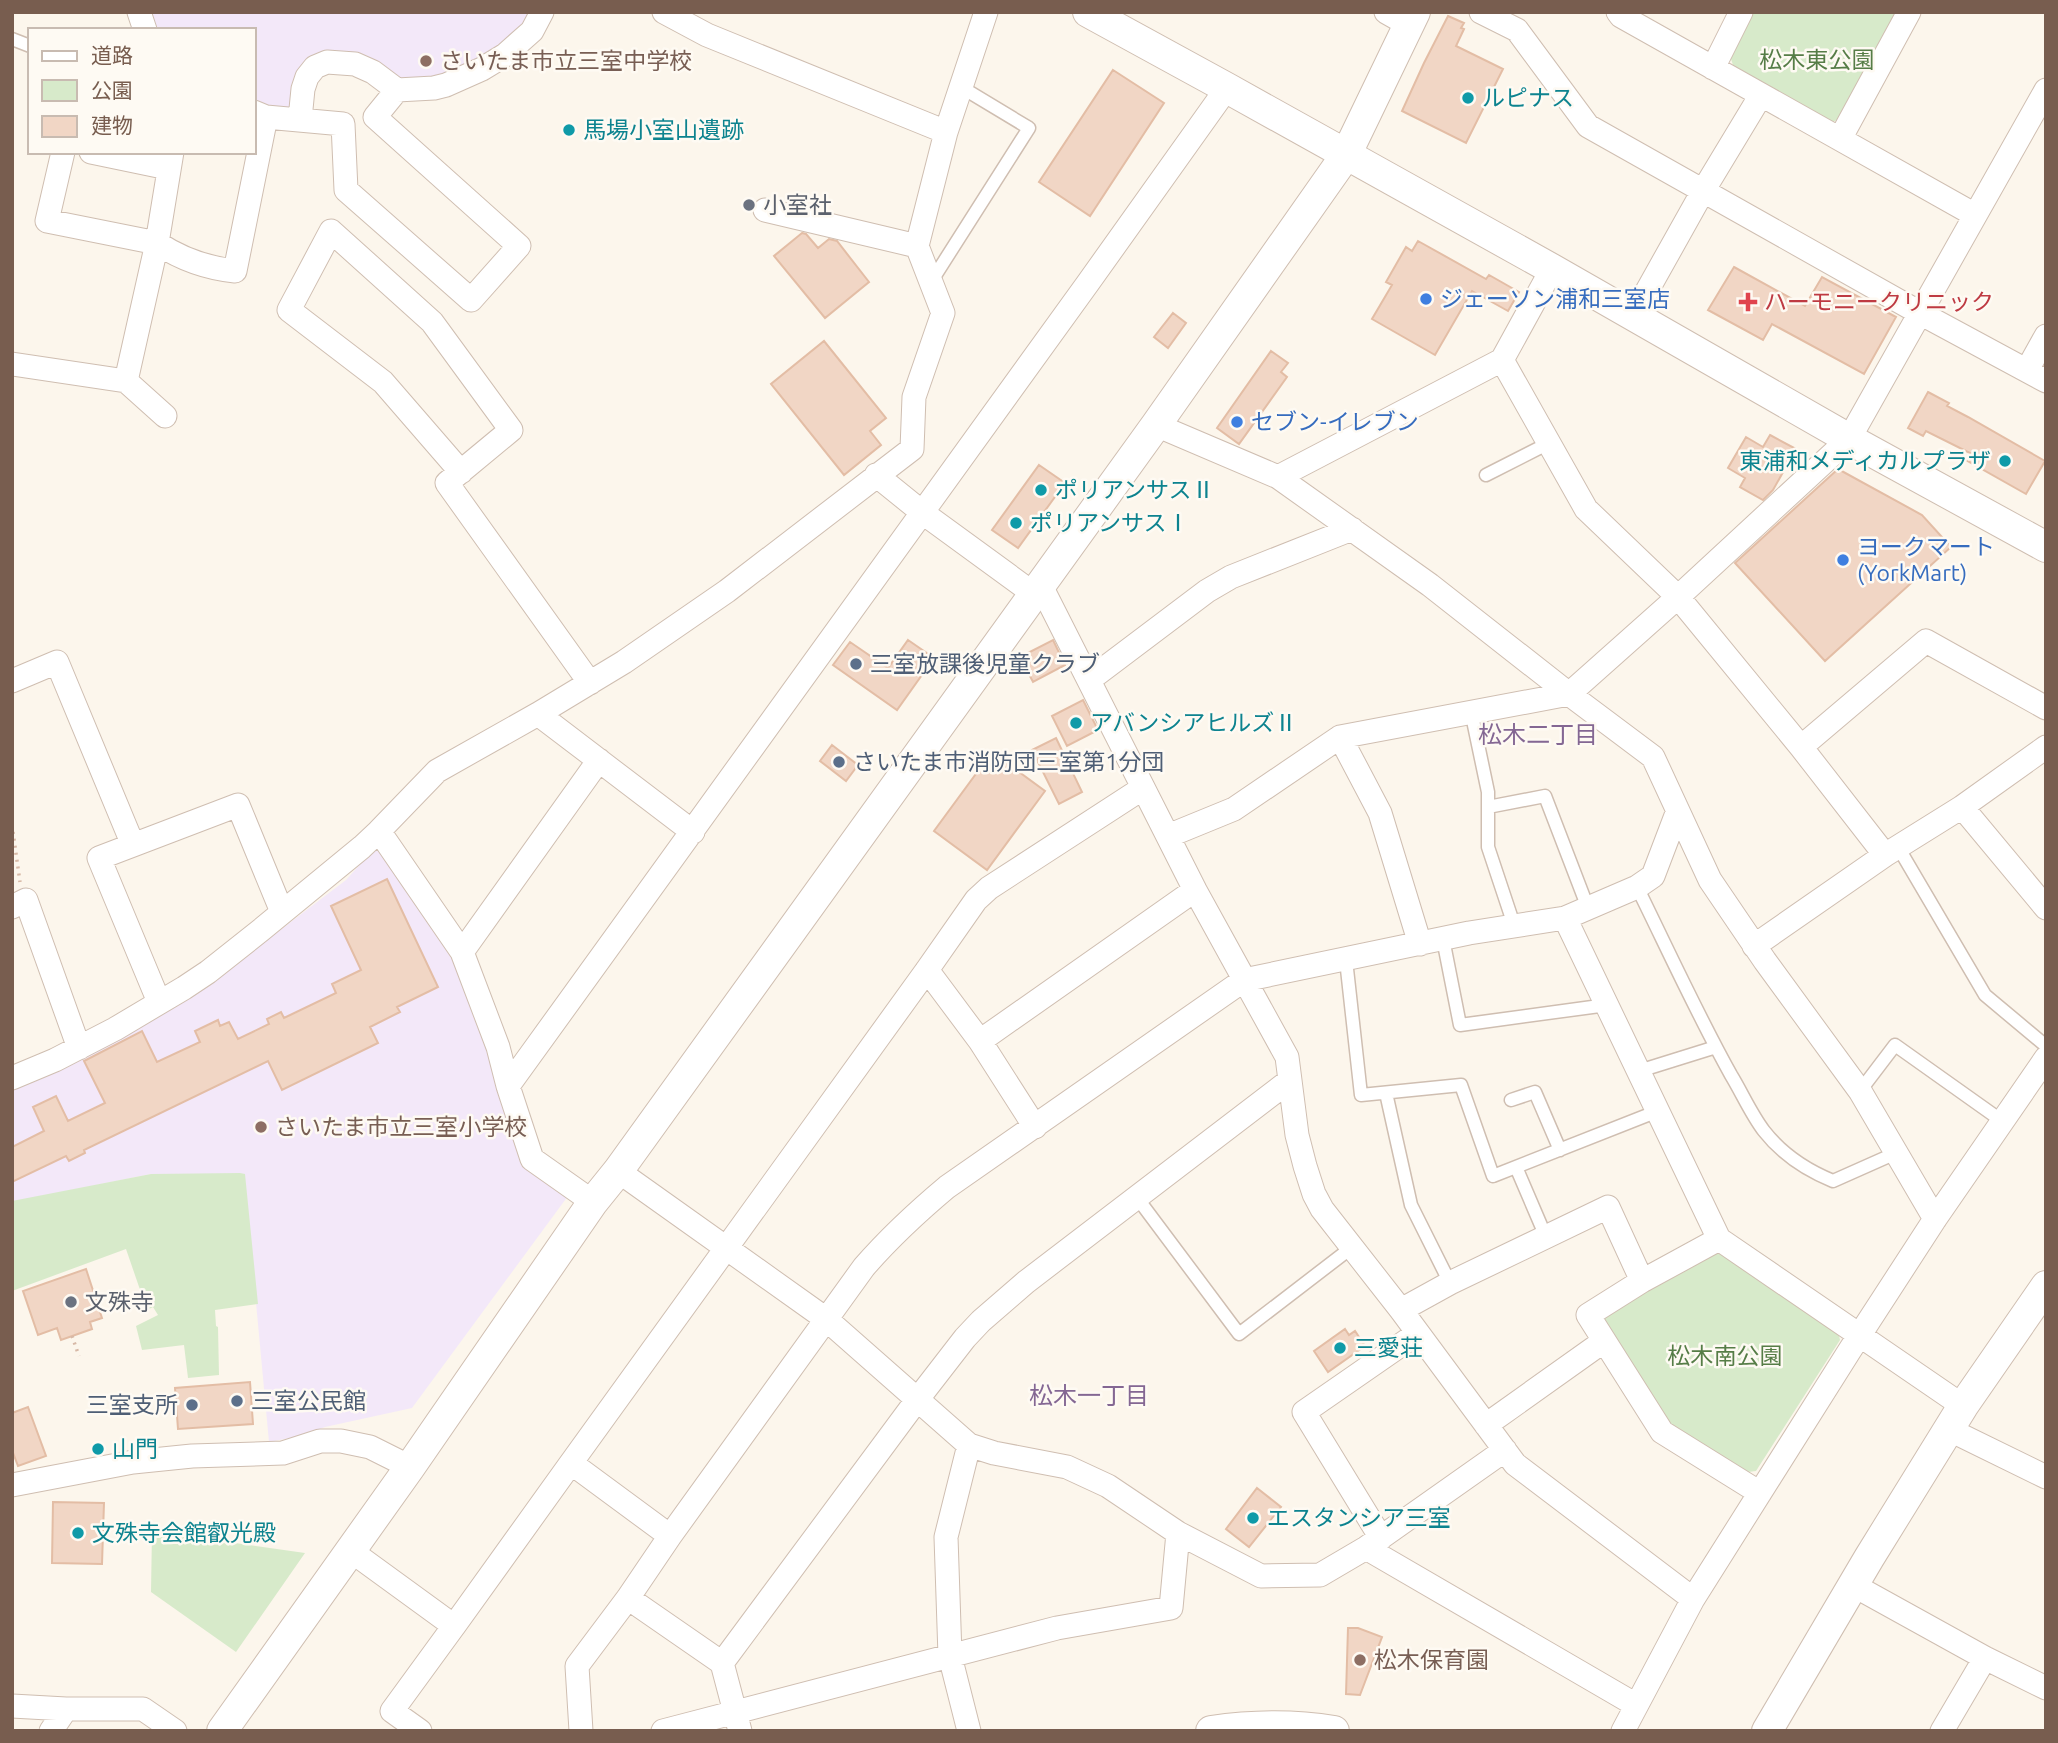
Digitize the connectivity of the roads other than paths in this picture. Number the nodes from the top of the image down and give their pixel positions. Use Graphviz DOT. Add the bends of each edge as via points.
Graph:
graph roads {
  1 [pos="542,12"];
  2 [pos="664,12"];
  3 [pos="986,12"];
  4 [pos="1088,12"];
  5 [pos="1481,12"];
  6 [pos="1618,12"];
  7 [pos="1741,12"];
  8 [pos="1909,12"];
  9 [pos="1403,17"];
  10 [pos="1713,68"];
  11 [pos="961,87"];
  12 [pos="1227,88"];
  13 [pos="397,90"];
  14 [pos="2046,90"];
  15 [pos="1761,95"];
  16 [pos="260,114"];
  17 [pos="300,119"];
  18 [pos="946,132"];
  19 [pos="256,139"];
  20 [pos="1840,139"];
  21 [pos="63,154"];
  22 [pos="111,154"];
  23 [pos="254,154"];
  24 [pos="1346,155"];
  25 [pos="170,160"];
  26 [pos="1703,191"];
  27 [pos="765,210"];
  28 [pos="1975,215"];
  29 [pos="156,243"];
  30 [pos="917,246"];
  31 [pos="1552,269"];
  32 [pos="931,282"];
  33 [pos="1920,313"];
  34 [pos="1633,316"];
  35 [pos="2046,336"];
  36 [pos="1502,360"];
  37 [pos="12,364"];
  38 [pos="2036,375"];
  39 [pos="126,381"];
  40 [pos="165,416"];
  41 [pos="1156,425"];
  42 [pos="1849,439"];
  43 [pos="1549,443"];
  44 [pos="461,472"];
  45 [pos="876,475"];
  46 [pos="1486,475"];
  47 [pos="1278,477"];
  48 [pos="923,513"];
  49 [pos="1352,529"];
  50 [pos="2046,547"];
  51 [pos="1037,589"];
  52 [pos="1678,597"];
  53 [pos="1088,680"];
  54 [pos="12,681"];
  55 [pos="590,683"];
  56 [pos="1569,694"];
  57 [pos="2046,708"];
  58 [pos="1471,711"];
  59 [pos="538,714"];
  60 [pos="1340,737"];
  61 [pos="1801,747"];
  62 [pos="2046,747"];
  63 [pos="599,760"];
  64 [pos="1143,788"];
  65 [pos="1488,807"];
  66 [pos="1962,807"];
  67 [pos="1678,813"];
  68 [pos="379,831"];
  69 [pos="693,832"];
  70 [pos="1168,836"];
  71 [pos="133,845"];
  72 [pos="1892,851"];
  73 [pos="1637,887"];
  74 [pos="1195,890"];
  75 [pos="19,904"];
  76 [pos="1588,908"];
  77 [pos="2046,908"];
  78 [pos="282,912"];
  79 [pos="1565,918"];
  80 [pos="1514,925"];
  81 [pos="1443,939"];
  82 [pos="1420,944"];
  83 [pos="1754,946"];
  84 [pos="462,952"];
  85 [pos="1346,960"];
  86 [pos="927,970"];
  87 [pos="1244,981"];
  88 [pos="159,1002"];
  89 [pos="1607,1005"];
  90 [pos="980,1041"];
  91 [pos="2046,1046"];
  92 [pos="1716,1047"];
  93 [pos="79,1048"];
  94 [pos="2046,1058"];
  95 [pos="1639,1071"];
  96 [pos="12,1078"];
  97 [pos="1289,1082"];
  98 [pos="508,1086"];
  99 [pos="1860,1091"];
  100 [pos="1387,1093"];
  101 [pos="1511,1100"];
  102 [pos="1658,1111"];
  103 [pos="2002,1121"];
  104 [pos="1035,1127"];
  105 [pos="1560,1150"];
  106 [pos="1896,1153"];
  107 [pos="1516,1167"];
  108 [pos="618,1171"];
  109 [pos="1138,1199"];
  110 [pos="593,1202"];
  111 [pos="1935,1219"];
  112 [pos="1546,1237"];
  113 [pos="1719,1239"];
  114 [pos="727,1247"];
  115 [pos="1351,1248"];
  116 [pos="1642,1281"];
  117 [pos="1450,1283"];
  118 [pos="2046,1286"];
  119 [pos="1401,1310"];
  120 [pos="826,1319"];
  121 [pos="1418,1333"];
  122 [pos="1859,1335"];
  123 [pos="1604,1341"];
  124 [pos="917,1399"];
  125 [pos="1955,1417"];
  126 [pos="1486,1425"];
  127 [pos="969,1445"];
  128 [pos="1505,1450"];
  129 [pos="571,1463"];
  130 [pos="410,1467"];
  131 [pos="2046,1477"];
  132 [pos="12,1485"];
  133 [pos="1760,1493"];
  134 [pos="1178,1533"];
  135 [pos="670,1536"];
  136 [pos="1373,1543"];
  137 [pos="351,1551"];
  138 [pos="1853,1585"];
  139 [pos="628,1598"];
  140 [pos="1693,1599"];
  141 [pos="454,1626"];
  142 [pos="950,1656"];
  143 [pos="1985,1658"];
  144 [pos="722,1663"];
  145 [pos="2046,1688"];
  146 [pos="12,1706"];
  147 [pos="1636,1706"];
  148 [pos="66,1709"];
  149 [pos="738,1721"];
  150 [pos="51,1731"];
  151 [pos="175,1731"];
  152 [pos="222,1731"];
  153 [pos="420,1731"];
  154 [pos="581,1731"];
  155 [pos="663,1731"];
  156 [pos="969,1731"];
  157 [pos="1211,1731"];
  158 [pos="1334,1731"];
  159 [pos="1623,1731"];
  160 [pos="1767,1731"];
  161 [pos="1942,1731"];
  1 -- 13 [label="street" via="519,44 482,69 434,88"];
  2 -- 18 [label="street" via="707,35"];
  3 -- 11 [label="street"];
  4 -- 12 [label="street"];
  5 -- 26 [label="street" via="1517,30 1588,126"];
  6 -- 10 [label="street"];
  7 -- 10 [label="street"];
  8 -- 20 [label="street"];
  9 -- 24 [label="street"];
  10 -- 15 [label="street"];
  11 -- 18 [label="street"];
  11 -- 32 [label="lane" via="1029,128"];
  12 -- 24 [label="street"];
  12 -- 48 [label="street"];
  13 -- 17 [label="street" via="365,67 327,62 315,67 307,78"];
  13 -- 17 [label="street" via="375,117 519,246 471,300 346,190 343,124"];
  14 -- 28 [label="street"];
  15 -- 20 [label="street"];
  15 -- 26 [label="street"];
  16 -- 17 [label="street"];
  16 -- 19 [label="street"];
  18 -- 30 [label="street"];
  20 -- 28 [label="street"];
  21 -- 29 [label="street" via="47,221"];
  22 -- 25 [label="street"];
  23 -- 29 [label="street" via="235,271 201,266"];
  24 -- 31 [label="street"];
  24 -- 41 [label="street"];
  25 -- 29 [label="street"];
  26 -- 33 [label="street"];
  26 -- 34 [label="street"];
  27 -- 30 [label="street"];
  28 -- 33 [label="street"];
  29 -- 39 [label="street"];
  30 -- 32 [label="street"];
  31 -- 34 [label="street"];
  31 -- 36 [label="street"];
  32 -- 45 [label="street" via="943,313 914,397 912,449"];
  33 -- 38 [label="street"];
  33 -- 42 [label="street"];
  34 -- 42 [label="street"];
  35 -- 38 [label="street"];
  36 -- 43 [label="street"];
  36 -- 47 [label="street"];
  37 -- 39 [label="street"];
  39 -- 40 [label="street"];
  41 -- 47 [label="street"];
  41 -- 51 [label="street"];
  42 -- 50 [label="street"];
  42 -- 52 [label="street"];
  43 -- 46 [label="lane"];
  43 -- 52 [label="street" via="1586,509"];
  44 -- 44 [label="street" via="383,382 289,310 331,231 432,322 511,430"];
  44 -- 55 [label="street" via="447,483"];
  45 -- 48 [label="street"];
  45 -- 55 [label="street" via="727,591"];
  47 -- 49 [label="street"];
  48 -- 51 [label="street"];
  48 -- 69 [label="street"];
  49 -- 53 [label="street" via="1231,577"];
  49 -- 56 [label="street"];
  51 -- 53 [label="street"];
  51 -- 108 [label="street"];
  52 -- 56 [label="street"];
  52 -- 61 [label="street"];
  53 -- 64 [label="street"];
  54 -- 71 [label="street" via="57,662"];
  55 -- 59 [label="street"];
  56 -- 58 [label="street"];
  56 -- 67 [label="street" via="1653,757"];
  57 -- 61 [label="street" via="1927,641"];
  58 -- 60 [label="street"];
  58 -- 65 [label="lane"];
  59 -- 63 [label="street"];
  59 -- 68 [label="street" via="437,771"];
  60 -- 70 [label="street" via="1234,809"];
  60 -- 82 [label="street" via="1380,813"];
  61 -- 72 [label="street"];
  62 -- 66 [label="street"];
  63 -- 69 [label="street"];
  63 -- 84 [label="street"];
  64 -- 70 [label="street"];
  64 -- 86 [label="street" via="989,888"];
  65 -- 76 [label="lane" via="1545,796"];
  65 -- 80 [label="lane" via="1488,847"];
  66 -- 72 [label="street"];
  66 -- 77 [label="street"];
  67 -- 73 [label="street" via="1653,876"];
  67 -- 83 [label="street" via="1710,880"];
  68 -- 78 [label="street"];
  68 -- 84 [label="street"];
  69 -- 98 [label="street"];
  70 -- 74 [label="street"];
  71 -- 78 [label="street" via="237,805"];
  71 -- 88 [label="street" via="99,858"];
  72 -- 83 [label="street"];
  72 -- 91 [label="lane" via="1985,995"];
  73 -- 76 [label="street"];
  73 -- 92 [label="lane"];
  74 -- 87 [label="street"];
  74 -- 90 [label="street"];
  75 -- 93 [label="street"];
  76 -- 79 [label="street"];
  78 -- 88 [label="street" via="208,972"];
  79 -- 80 [label="street"];
  79 -- 89 [label="street"];
  80 -- 81 [label="street"];
  81 -- 82 [label="street"];
  81 -- 89 [label="lane" via="1460,1025"];
  82 -- 85 [label="street"];
  83 -- 99 [label="street"];
  84 -- 98 [label="street"];
  85 -- 87 [label="street"];
  85 -- 100 [label="lane" via="1361,1096"];
  86 -- 90 [label="street"];
  86 -- 114 [label="street"];
  87 -- 97 [label="street" via="1287,1057"];
  87 -- 104 [label="street"];
  88 -- 93 [label="street"];
  89 -- 95 [label="street"];
  90 -- 104 [label="street"];
  92 -- 95 [label="lane"];
  92 -- 106 [label="lane" via="1764,1130 1804,1168 1833,1181"];
  93 -- 96 [label="street"];
  94 -- 103 [label="street"];
  95 -- 102 [label="street"];
  97 -- 109 [label="street"];
  97 -- 115 [label="street" via="1297,1135 1314,1194"];
  98 -- 110 [label="street" via="533,1159"];
  99 -- 103 [label="lane" via="1895,1045"];
  99 -- 106 [label="street"];
  100 -- 107 [label="lane" via="1461,1085 1493,1176"];
  100 -- 117 [label="lane" via="1411,1205"];
  101 -- 105 [label="lane" via="1535,1092"];
  102 -- 105 [label="lane"];
  102 -- 113 [label="street"];
  103 -- 111 [label="street"];
  104 -- 120 [label="street" via="947,1187 891,1236"];
  105 -- 107 [label="lane"];
  106 -- 111 [label="street"];
  107 -- 112 [label="lane"];
  108 -- 110 [label="street"];
  108 -- 114 [label="street"];
  109 -- 115 [label="lane" via="1239,1334"];
  109 -- 124 [label="street" via="1005,1299 965,1338"];
  110 -- 130 [label="street"];
  111 -- 122 [label="street"];
  112 -- 116 [label="street" via="1608,1207"];
  112 -- 117 [label="street"];
  113 -- 116 [label="street"];
  113 -- 122 [label="street"];
  114 -- 120 [label="street"];
  114 -- 129 [label="street"];
  115 -- 119 [label="street"];
  116 -- 123 [label="street" via="1588,1315"];
  117 -- 119 [label="street"];
  118 -- 125 [label="street"];
  119 -- 121 [label="street"];
  120 -- 124 [label="street"];
  120 -- 135 [label="street"];
  121 -- 126 [label="street"];
  121 -- 136 [label="street" via="1304,1412"];
  122 -- 125 [label="street"];
  122 -- 133 [label="street"];
  123 -- 126 [label="street"];
  123 -- 133 [label="street" via="1662,1432"];
  124 -- 127 [label="street"];
  124 -- 144 [label="street"];
  125 -- 131 [label="street"];
  125 -- 138 [label="street"];
  126 -- 128 [label="street"];
  127 -- 134 [label="street" via="1067,1467 1108,1486"];
  127 -- 142 [label="street" via="946,1537"];
  128 -- 136 [label="street"];
  128 -- 140 [label="street" via="1515,1464"];
  129 -- 135 [label="street"];
  129 -- 141 [label="street"];
  130 -- 132 [label="street" via="370,1447 330,1441 283,1453 133,1462"];
  130 -- 137 [label="street"];
  133 -- 140 [label="street"];
  134 -- 136 [label="street" via="1261,1576 1320,1574"];
  134 -- 142 [label="street" via="1171,1608 1057,1628"];
  135 -- 139 [label="street"];
  136 -- 147 [label="street"];
  137 -- 141 [label="street"];
  137 -- 152 [label="street"];
  138 -- 143 [label="street"];
  138 -- 160 [label="street"];
  139 -- 144 [label="street"];
  139 -- 154 [label="street" via="577,1666"];
  140 -- 147 [label="street"];
  141 -- 153 [label="street" via="393,1712"];
  142 -- 149 [label="street"];
  142 -- 156 [label="street"];
  143 -- 145 [label="street"];
  143 -- 161 [label="street"];
  144 -- 149 [label="street"];
  146 -- 148 [label="street"];
  147 -- 159 [label="street"];
  148 -- 150 [label="street"];
  148 -- 151 [label="street" via="143,1709"];
  149 -- 155 [label="street"];
  157 -- 158 [label="street" via="1299,1725"];
}
